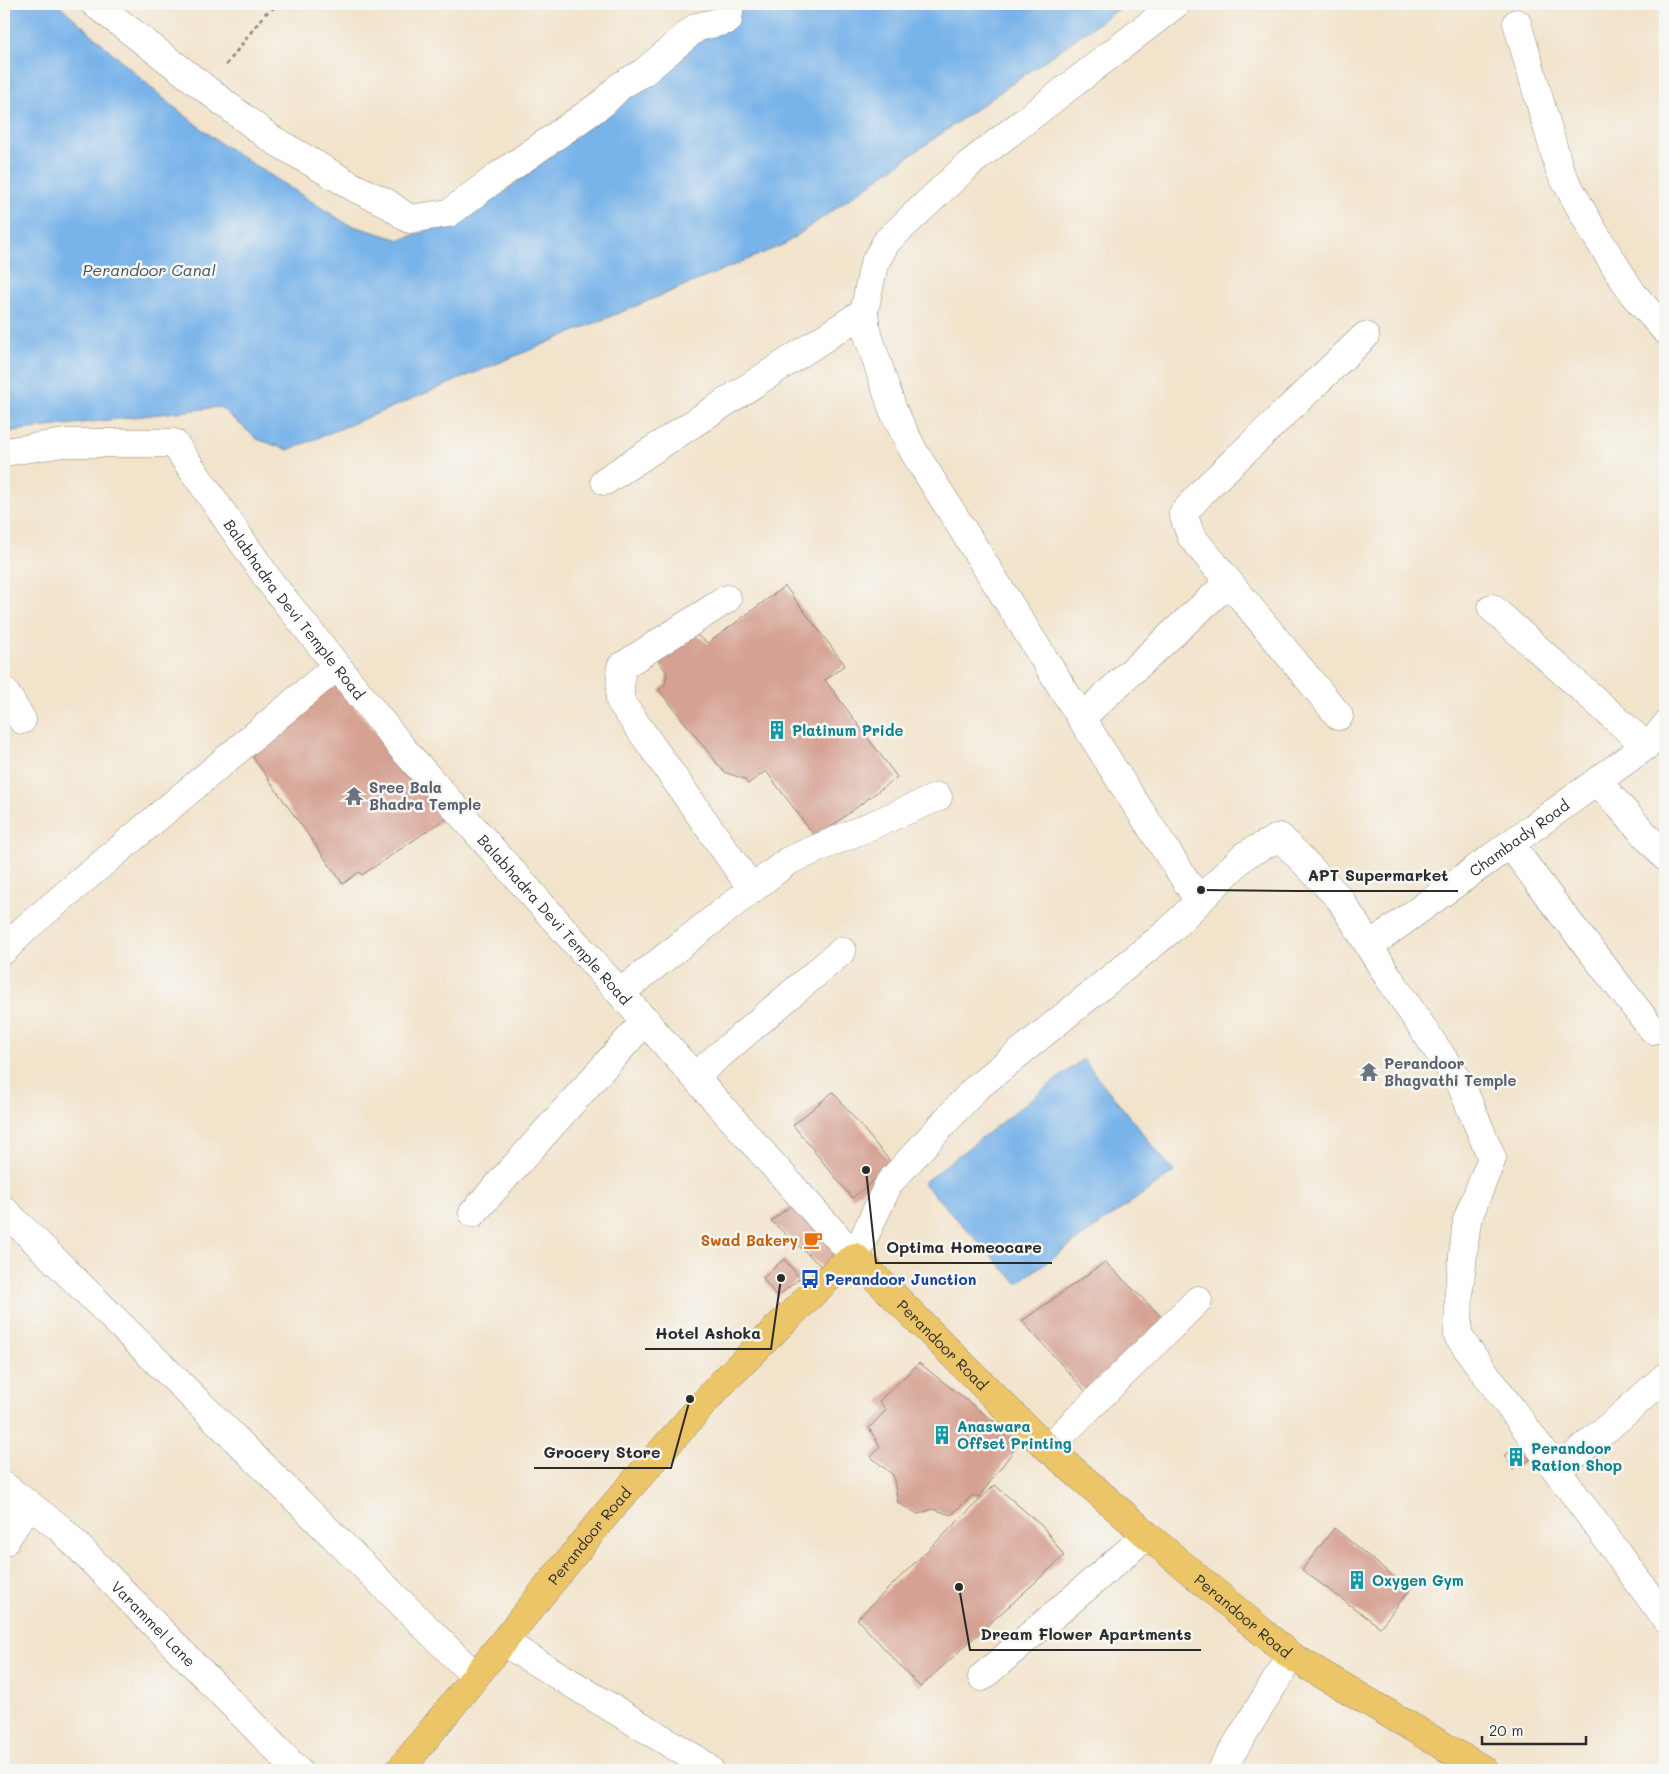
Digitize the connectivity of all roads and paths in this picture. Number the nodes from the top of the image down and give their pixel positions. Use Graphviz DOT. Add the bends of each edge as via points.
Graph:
graph roads {
  1 [pos="95,4"];
  2 [pos="279,4"];
  3 [pos="730,4"];
  4 [pos="1176,4"];
  5 [pos="1517,23"];
  6 [pos="207,91"];
  7 [pos="864,312"];
  8 [pos="1665,330"];
  9 [pos="1365,336"];
  10 [pos="4,452"];
  11 [pos="605,481"];
  12 [pos="1229,582"];
  13 [pos="727,599"];
  14 [pos="1492,608"];
  15 [pos="337,666"];
  16 [pos="4,691"];
  17 [pos="1339,716"];
  18 [pos="1081,718"];
  19 [pos="22,720"];
  20 [pos="1665,726"];
  21 [pos="1646,746"];
  22 [pos="1597,781"];
  23 [pos="938,797"];
  24 [pos="1510,844"];
  25 [pos="1665,857"];
  26 [pos="752,889"];
  27 [pos="1199,901"];
  28 [pos="1369,946"];
  29 [pos="4,950"];
  30 [pos="842,951"];
  31 [pos="620,992"];
  32 [pos="646,1020"];
  33 [pos="1653,1030"];
  34 [pos="695,1076"];
  35 [pos="4,1210"];
  36 [pos="472,1213"];
  37 [pos="855,1257"];
  38 [pos="1198,1300"];
  39 [pos="1665,1377"];
  40 [pos="1048,1448"];
  41 [pos="1557,1470"];
  42 [pos="4,1486"];
  43 [pos="29,1504"];
  44 [pos="1147,1535"];
  45 [pos="4,1542"];
  46 [pos="1665,1618"];
  47 [pos="503,1642"];
  48 [pos="1291,1656"];
  49 [pos="476,1676"];
  50 [pos="982,1677"];
  51 [pos="297,1770"];
  52 [pos="400,1770"];
  53 [pos="710,1770"];
  54 [pos="1221,1770"];
  55 [pos="1484,1770"];
  1 -- 6 [label="street"];
  2 -- 6 [label="path" via="265,14"];
  3 -- 6 [label="street" via="728,20 697,27 644,72 620,86 603,103 449,213 409,219 387,203 270,138"];
  4 -- 7 [label="street" via="968,165 900,228 887,241 874,264"];
  5 -- 8 [label="street" via="1560,170 1633,294"];
  7 -- 11 [label="street"];
  7 -- 18 [label="street" via="866,329 893,410 914,452"];
  9 -- 12 [label="street" via="1183,514 1191,536"];
  10 -- 15 [label="street, Balabhadra Devi Temple Road" via="64,443 174,443 271,583"];
  12 -- 17 [label="street"];
  12 -- 18 [label="street"];
  13 -- 26 [label="street" via="621,667 620,701"];
  14 -- 21 [label="street"];
  15 -- 29 [label="street" via="33,921"];
  15 -- 31 [label="street, Balabhadra Devi Temple Road" via="403,749"];
  16 -- 19 [label="street"];
  18 -- 27 [label="street"];
  20 -- 21 [label="street, Chambady Road"];
  21 -- 22 [label="street, Chambady Road"];
  22 -- 24 [label="street, Chambady Road"];
  22 -- 25 [label="street"];
  23 -- 26 [label="street" via="788,861"];
  24 -- 28 [label="street, Chambady Road"];
  24 -- 33 [label="street"];
  26 -- 31 [label="street"];
  27 -- 28 [label="street" via="1245,855 1280,836 1340,899"];
  27 -- 37 [label="street" via="1169,931 975,1089 889,1183"];
  28 -- 41 [label="street" via="1461,1085 1492,1158 1467,1220 1459,1290 1458,1336"];
  30 -- 34 [label="street"];
  31 -- 32 [label="street, Balabhadra Devi Temple Road"];
  32 -- 34 [label="street, Balabhadra Devi Temple Road"];
  32 -- 36 [label="street"];
  34 -- 37 [label="street, Balabhadra Devi Temple Road"];
  35 -- 49 [label="street"];
  37 -- 40 [label="main road, Perandoor Road"];
  37 -- 47 [label="main road, Perandoor Road" via="839,1268 718,1387 607,1514"];
  38 -- 40 [label="street"];
  39 -- 41 [label="street"];
  40 -- 44 [label="main road, Perandoor Road"];
  41 -- 46 [label="street"];
  42 -- 43 [label="street, Varammel Lane"];
  43 -- 45 [label="street"];
  43 -- 51 [label="street, Varammel Lane" via="60,1528"];
  44 -- 48 [label="main road, Perandoor Road"];
  44 -- 50 [label="street"];
  47 -- 49 [label="main road, Perandoor Road"];
  47 -- 53 [label="street"];
  48 -- 54 [label="street"];
  48 -- 55 [label="main road, Perandoor Road"];
  49 -- 52 [label="main road, Perandoor Road"];
}
